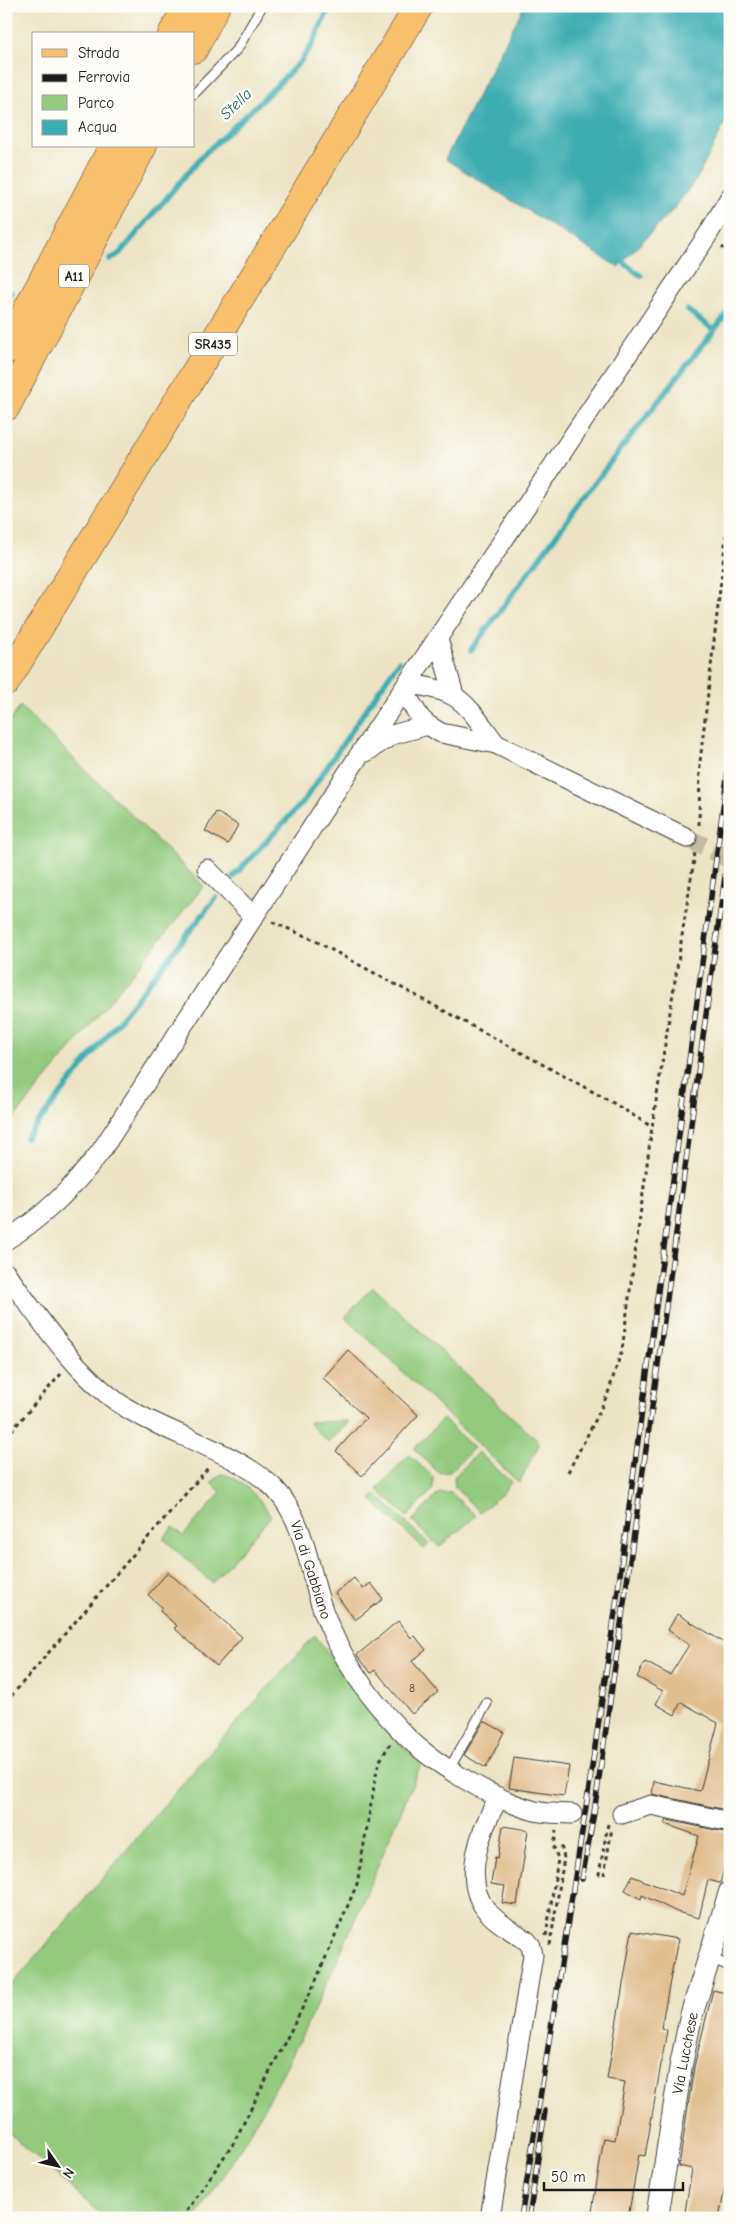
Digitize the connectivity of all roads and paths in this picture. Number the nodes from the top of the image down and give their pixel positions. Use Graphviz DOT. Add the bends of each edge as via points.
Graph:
graph roads {
  1 [pos="186,6"];
  2 [pos="216,6"];
  3 [pos="262,6"];
  4 [pos="419,6"];
  5 [pos="173,32"];
  6 [pos="195,47"];
  7 [pos="195,93"];
  8 [pos="112,148"];
  9 [pos="142,148"];
  10 [pos="151,148"];
  11 [pos="730,197"];
  12 [pos="115,199"];
  13 [pos="6,350"];
  14 [pos="6,407"];
  15 [pos="730,502"];
  16 [pos="438,638"];
  17 [pos="6,682"];
  18 [pos="405,687"];
  19 [pos="454,695"];
  20 [pos="428,725"];
  21 [pos="496,744"];
  22 [pos="358,757"];
  23 [pos="693,840"];
  24 [pos="207,869"];
  25 [pos="254,916"];
  26 [pos="652,1127"];
  27 [pos="6,1240"];
  28 [pos="6,1273"];
  29 [pos="72,1360"];
  30 [pos="6,1437"];
  31 [pos="220,1454"];
  32 [pos="568,1472"];
  33 [pos="6,1702"];
  34 [pos="487,1703"];
  35 [pos="402,1732"];
  36 [pos="449,1769"];
  37 [pos="499,1797"];
  38 [pos="565,1814"];
  39 [pos="617,1818"];
  40 [pos="730,1822"];
  41 [pos="561,1845"];
  42 [pos="730,1892"];
  43 [pos="545,1938"];
  44 [pos="549,1949"];
  45 [pos="709,1958"];
  46 [pos="730,1966"];
  47 [pos="182,2218"];
  48 [pos="490,2218"];
  49 [pos="657,2218"];
  1 -- 5 [label="main road"];
  2 -- 6 [label="main road"];
  3 -- 7 [label="lane" via="238,48"];
  4 -- 17 [label="main road, SR435"];
  8 -- 13 [label="main road, A11"];
  9 -- 12 [label="main road, A11"];
  10 -- 12 [label="lane"];
  11 -- 16 [label="street"];
  12 -- 14 [label="main road, A11"];
  15 -- 23 [label="path"];
  16 -- 18 [label="street"];
  16 -- 19 [label="street"];
  18 -- 19 [label="street" via="438,688"];
  18 -- 20 [label="street" via="416,712"];
  18 -- 22 [label="street"];
  19 -- 21 [label="street" via="467,706"];
  20 -- 21 [label="street" via="449,735"];
  20 -- 22 [label="street" via="392,735"];
  21 -- 23 [label="street"];
  22 -- 25 [label="street"];
  23 -- 26 [label="path"];
  24 -- 25 [label="street"];
  25 -- 26 [label="path" via="308,937"];
  25 -- 27 [label="street" via="94,1161 42,1216"];
  26 -- 32 [label="path" via="622,1350 608,1393"];
  28 -- 29 [label="street, Via di Gabbiano"];
  29 -- 30 [label="path"];
  29 -- 31 [label="street, Via di Gabbiano" via="128,1409"];
  31 -- 33 [label="path"];
  31 -- 35 [label="street, Via di Gabbiano" via="263,1479 290,1507 300,1528 324,1613 347,1662"];
  34 -- 36 [label="lane"];
  35 -- 36 [label="street, Via di Gabbiano"];
  35 -- 47 [label="path" via="384,1751 379,1762 357,1884 314,1985 233,2144"];
  36 -- 37 [label="street, Via di Gabbiano"];
  37 -- 38 [label="street, Via di Gabbiano" via="534,1811"];
  37 -- 48 [label="street" via="478,1843 475,1875 478,1895 493,1918 527,1941 533,1955"];
  38 -- 43 [label="path" via="554,1847 558,1859"];
  39 -- 39 [label="path" via="604,1875 599,1874 610,1813"];
  39 -- 40 [label="street" via="651,1805"];
  41 -- 44 [label="path" via="564,1858"];
  42 -- 45 [label="street, Via Lucchese"];
  45 -- 46 [label="lane"];
  45 -- 49 [label="street, Via Lucchese" via="691,2016 681,2065"];
}
